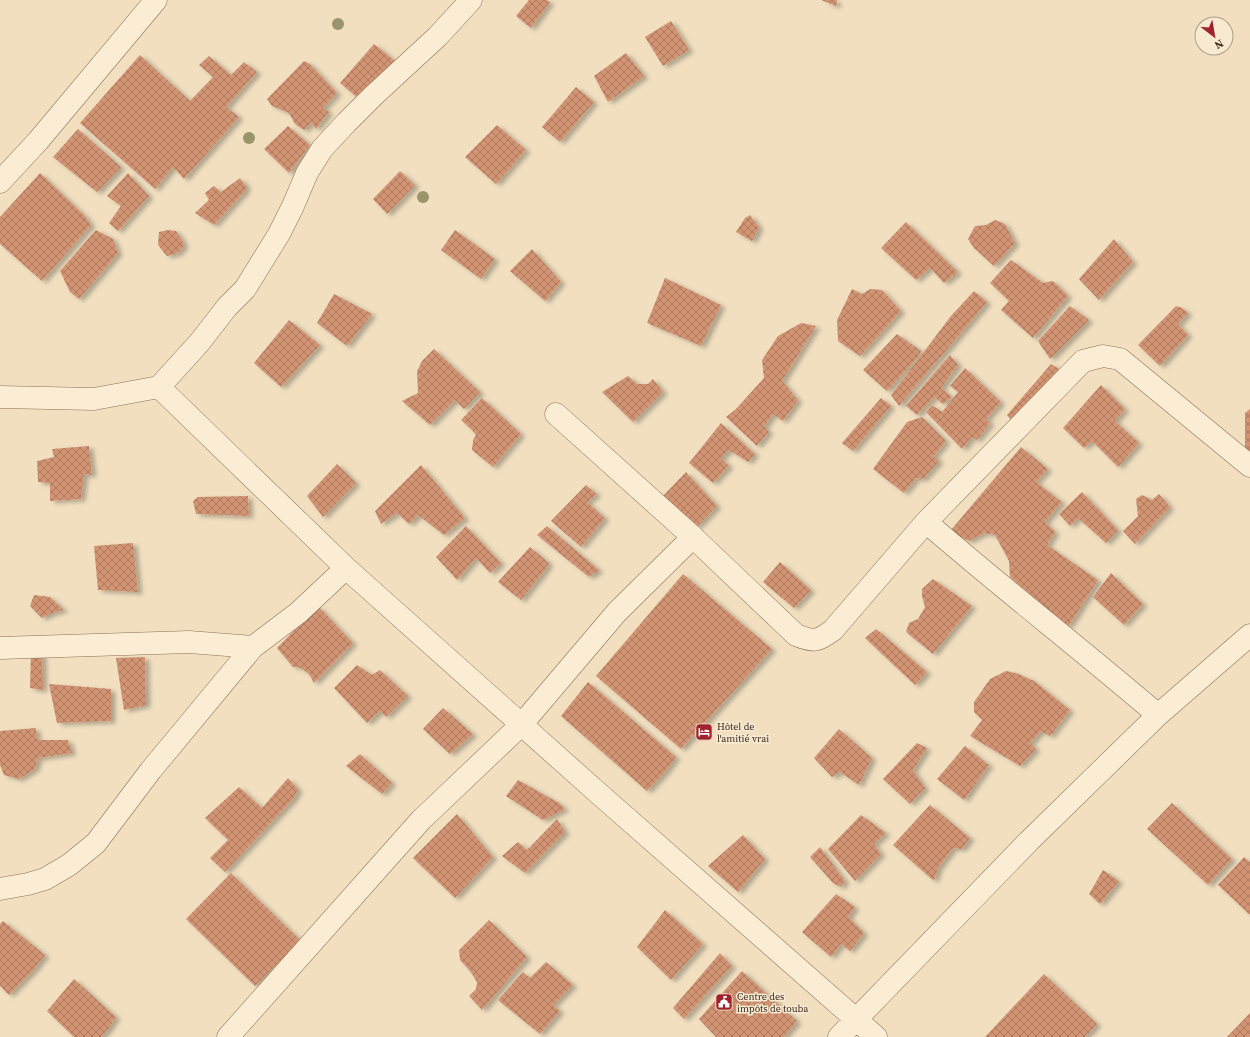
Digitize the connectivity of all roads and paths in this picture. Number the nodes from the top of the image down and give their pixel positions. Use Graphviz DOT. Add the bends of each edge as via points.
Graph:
graph roads {
  1 [pos="156,0"];
  2 [pos="471,0"];
  3 [pos="0,182"];
  4 [pos="159,386"];
  5 [pos="0,397"];
  6 [pos="556,414"];
  7 [pos="1250,466"];
  8 [pos="926,522"];
  9 [pos="693,537"];
  10 [pos="346,568"];
  11 [pos="1250,635"];
  12 [pos="253,647"];
  13 [pos="0,648"];
  14 [pos="1158,715"];
  15 [pos="522,724"];
  16 [pos="0,889"];
  17 [pos="856,1019"];
  18 [pos="228,1037"];
  19 [pos="839,1037"];
  20 [pos="876,1037"];
  1 -- 3 [label="street" via="38,141"];
  2 -- 4 [label="street" via="438,36 373,96 322,149 307,173 279,234 245,289"];
  4 -- 5 [label="street" via="94,399"];
  4 -- 10 [label="street"];
  6 -- 9 [label="street"];
  7 -- 8 [label="street" via="1120,359 1103,356 1083,361"];
  8 -- 9 [label="street" via="833,630 820,639 810,641 796,635"];
  8 -- 14 [label="street"];
  9 -- 15 [label="street" via="617,612"];
  10 -- 12 [label="street" via="298,613"];
  10 -- 15 [label="street"];
  11 -- 14 [label="street"];
  12 -- 13 [label="street" via="189,642"];
  12 -- 16 [label="street" via="151,770 96,843 69,865 45,879"];
  14 -- 17 [label="street" via="1029,841"];
  15 -- 17 [label="street"];
  15 -- 18 [label="street" via="421,820"];
  17 -- 19 [label="street"];
  17 -- 20 [label="street"];
}
